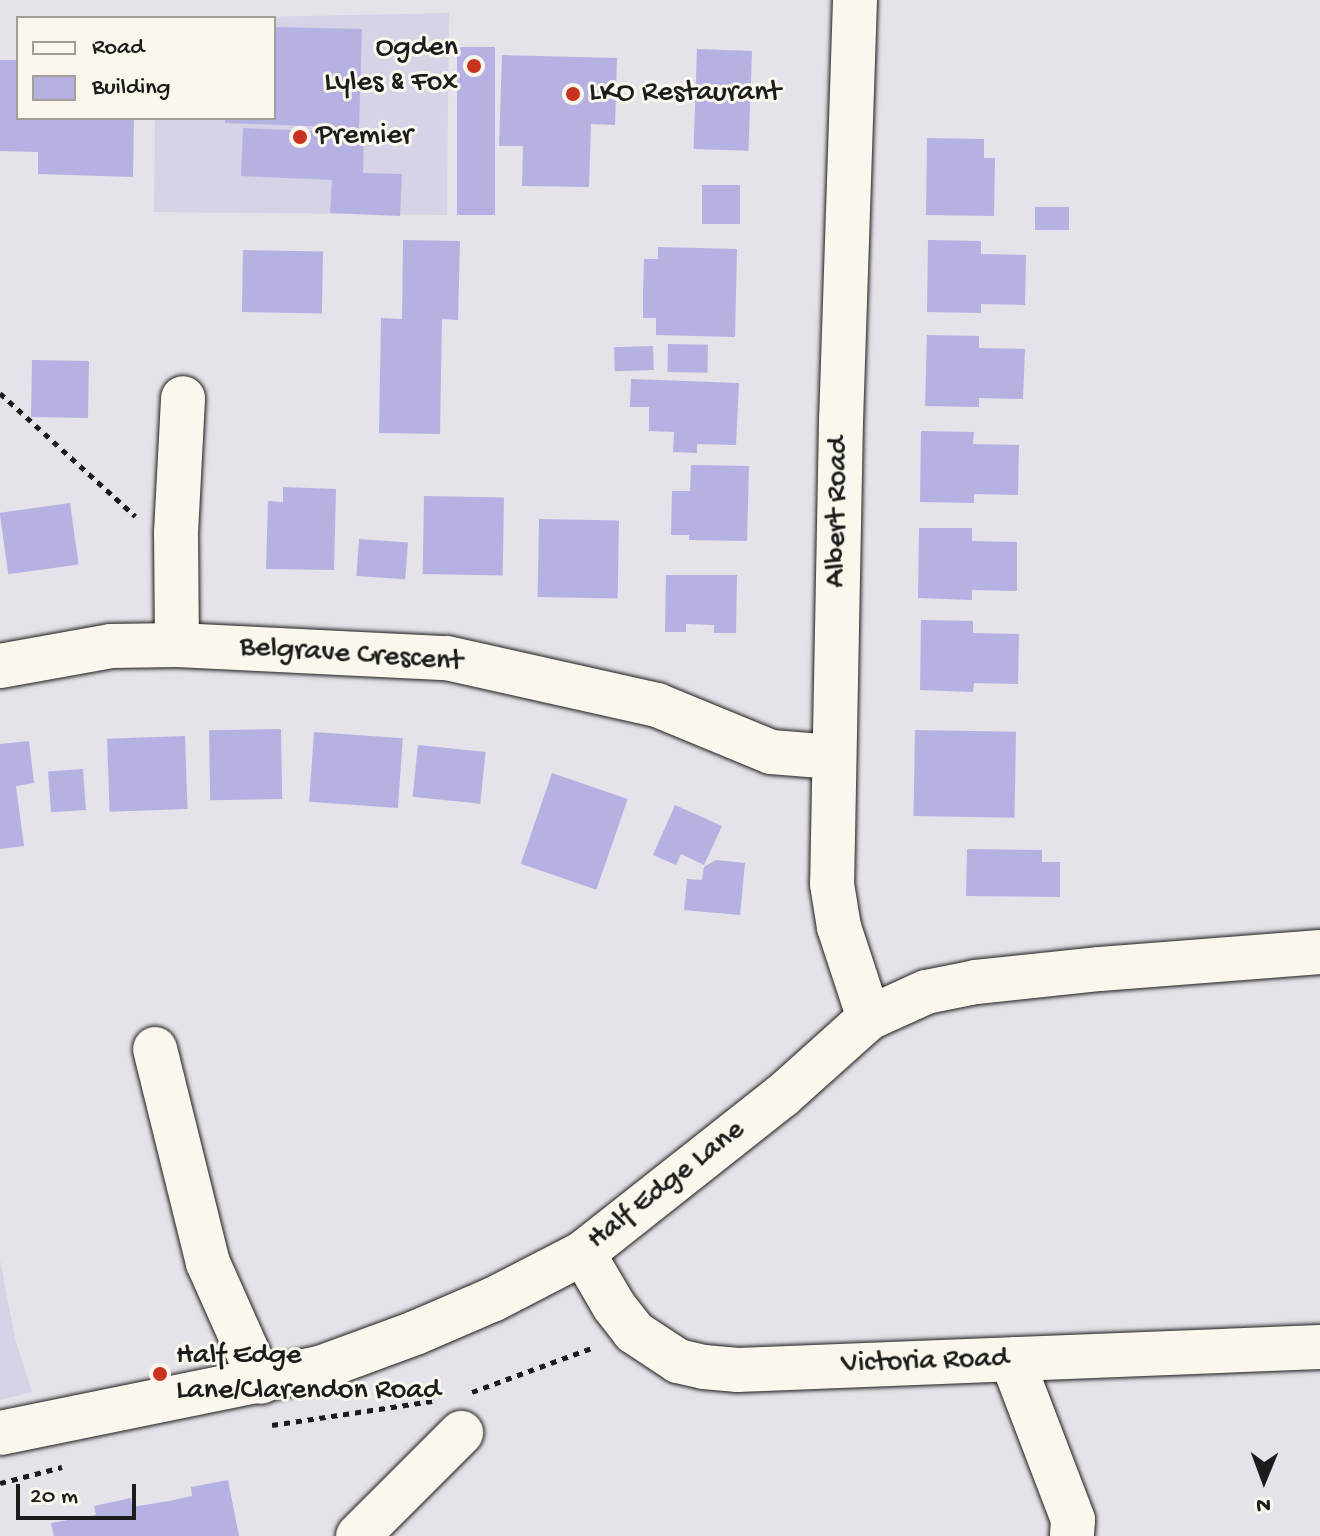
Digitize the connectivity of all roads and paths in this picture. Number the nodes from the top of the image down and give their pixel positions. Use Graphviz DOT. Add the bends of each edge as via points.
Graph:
graph roads {
  1 [pos="855,0"];
  2 [pos="0,393"];
  3 [pos="183,398"];
  4 [pos="176,533"];
  5 [pos="177,645"];
  6 [pos="0,666"];
  7 [pos="834,757"];
  8 [pos="1320,952"];
  9 [pos="869,1018"];
  10 [pos="155,1049"];
  11 [pos="583,1253"];
  12 [pos="624,1319"];
  13 [pos="1320,1347"];
  14 [pos="1016,1359"];
  15 [pos="261,1382"];
  16 [pos="461,1415"];
  17 [pos="269,1425"];
  18 [pos="0,1433"];
  19 [pos="76,1464"];
  20 [pos="0,1483"];
  21 [pos="358,1536"];
  22 [pos="1072,1536"];
  1 -- 7 [label="street, Albert Road"];
  2 -- 4 [label="path" via="144,524"];
  3 -- 4 [label="street"];
  4 -- 5 [label="street"];
  5 -- 6 [label="street, Belgrave Crescent" via="111,646"];
  5 -- 7 [label="street, Belgrave Crescent" via="447,658 657,705 771,752"];
  7 -- 9 [label="street, Albert Road" via="832,884 839,927"];
  8 -- 9 [label="street, Half Edge Lane" via="976,982 926,992"];
  9 -- 11 [label="street, Half Edge Lane" via="782,1096"];
  10 -- 15 [label="street" via="208,1263"];
  11 -- 12 [label="street, Victoria Road"];
  11 -- 15 [label="street, Half Edge Lane" via="415,1333 320,1368"];
  12 -- 14 [label="street, Victoria Road" via="659,1352 704,1367"];
  12 -- 16 [label="path" via="596,1346"];
  13 -- 14 [label="street, Victoria Road"];
  14 -- 22 [label="street" via="1073,1520"];
  15 -- 18 [label="street, Half Edge Lane"];
  16 -- 17 [label="path"];
  16 -- 21 [label="street"];
  19 -- 20 [label="path"];
}
